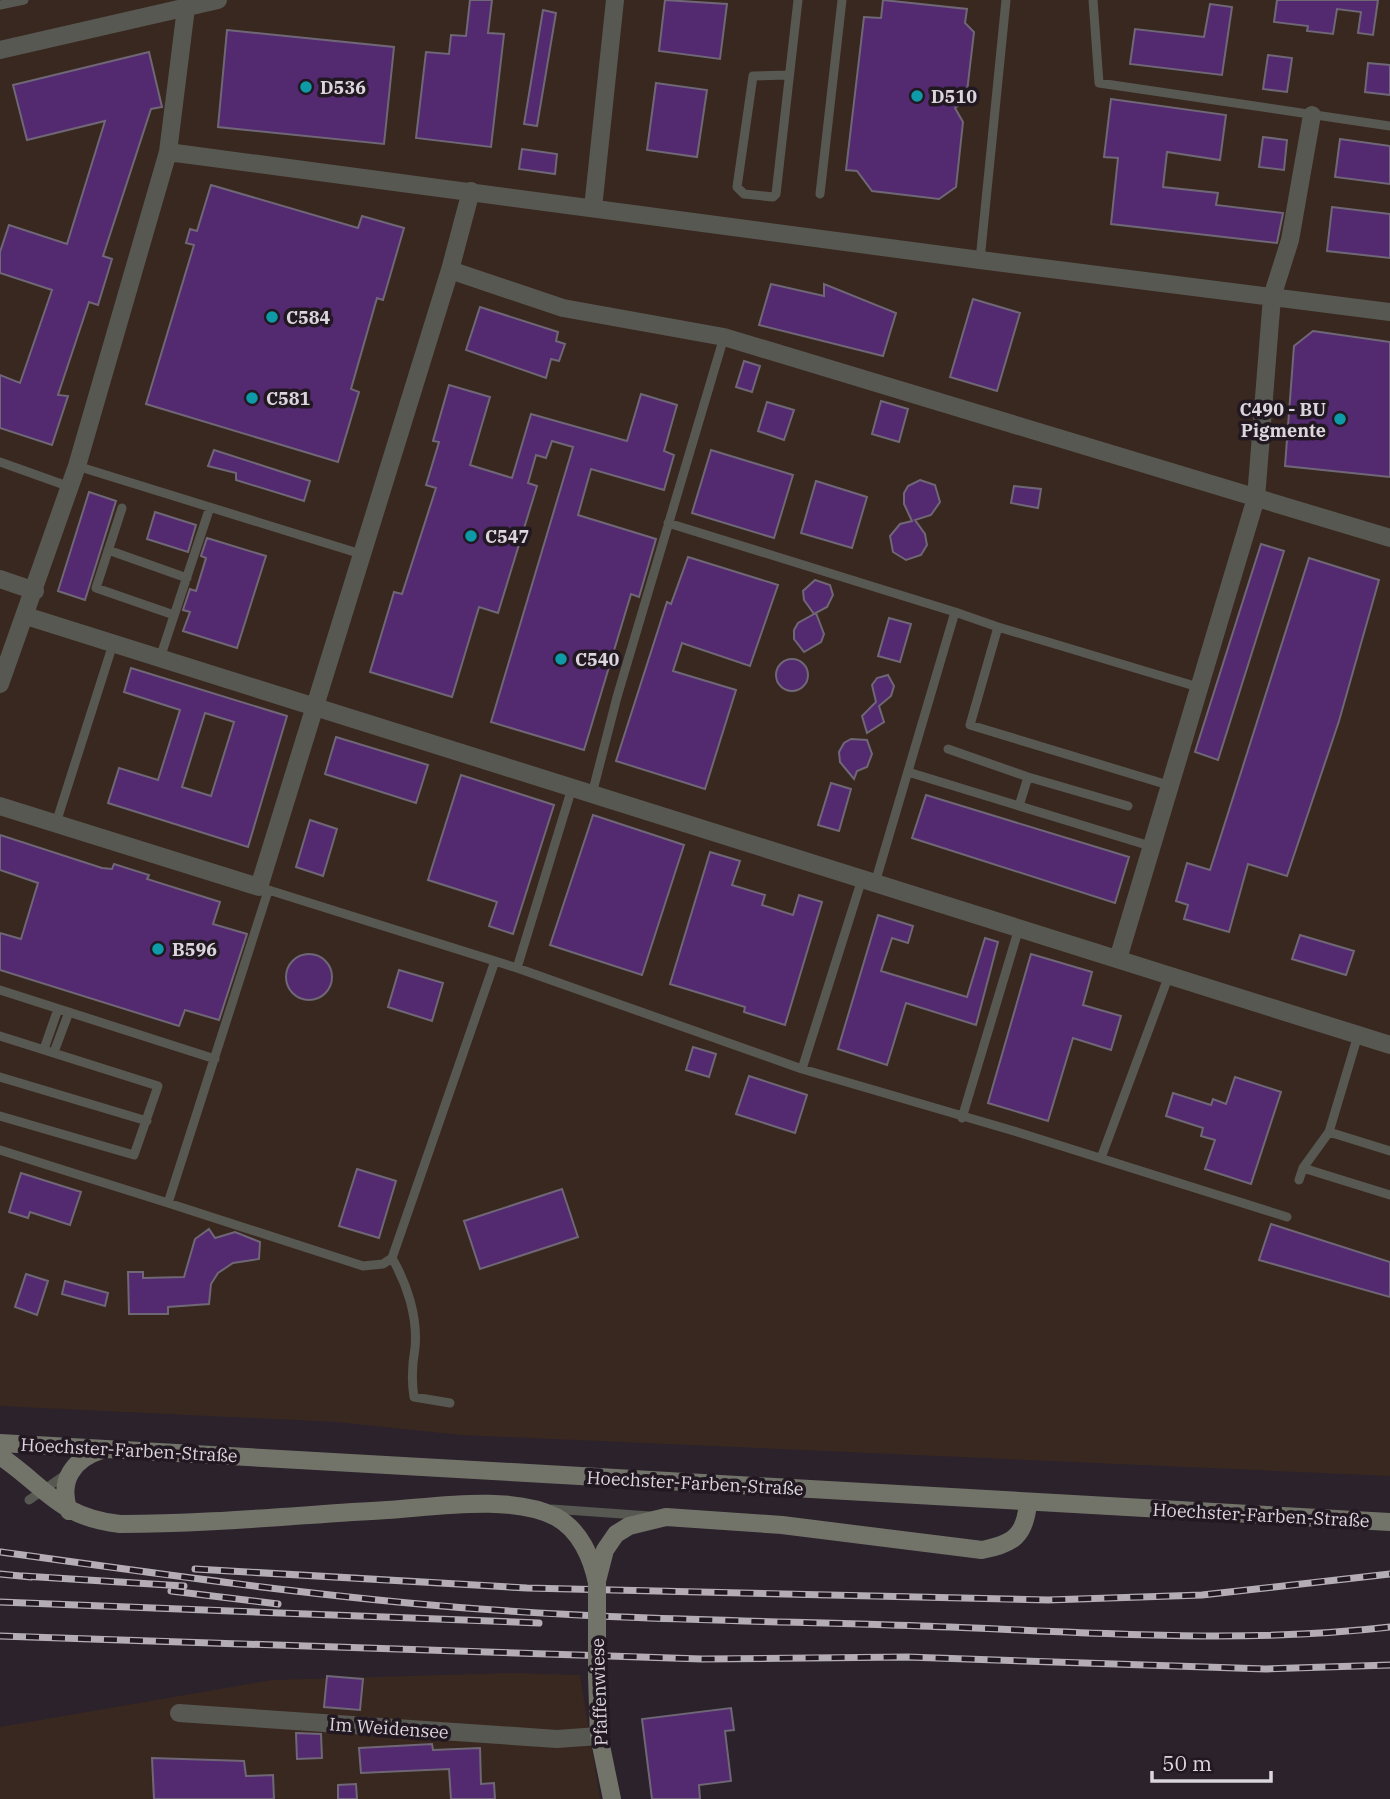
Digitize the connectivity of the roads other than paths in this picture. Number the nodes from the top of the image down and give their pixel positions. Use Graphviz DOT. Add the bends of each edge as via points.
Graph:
graph roads {
  1 [pos="24,0"];
  2 [pos="218,0"];
  3 [pos="615,0"];
  4 [pos="798,0"];
  5 [pos="842,0"];
  6 [pos="1006,0"];
  7 [pos="1093,0"];
  8 [pos="186,4"];
  9 [pos="0,5"];
  10 [pos="0,50"];
  11 [pos="788,75"];
  12 [pos="1312,115"];
  13 [pos="1390,126"];
  14 [pos="168,152"];
  15 [pos="471,191"];
  16 [pos="820,194"];
  17 [pos="593,208"];
  18 [pos="980,260"];
  19 [pos="450,270"];
  20 [pos="1272,297"];
  21 [pos="1390,312"];
  22 [pos="724,337"];
  23 [pos="0,462"];
  24 [pos="77,466"];
  25 [pos="70,487"];
  26 [pos="1256,498"];
  27 [pos="210,507"];
  28 [pos="122,508"];
  29 [pos="668,523"];
  30 [pos="1390,538"];
  31 [pos="108,550"];
  32 [pos="361,554"];
  33 [pos="187,578"];
  34 [pos="0,579"];
  35 [pos="35,591"];
  36 [pos="954,612"];
  37 [pos="174,615"];
  38 [pos="26,616"];
  39 [pos="998,627"];
  40 [pos="113,643"];
  41 [pos="160,658"];
  42 [pos="0,684"];
  43 [pos="1198,687"];
  44 [pos="314,706"];
  45 [pos="948,749"];
  46 [pos="908,772"];
  47 [pos="1028,777"];
  48 [pos="1168,785"];
  49 [pos="572,788"];
  50 [pos="592,794"];
  51 [pos="0,806"];
  52 [pos="1019,806"];
  53 [pos="1128,806"];
  54 [pos="56,824"];
  55 [pos="1150,846"];
  56 [pos="868,881"];
  57 [pos="263,889"];
  58 [pos="1019,928"];
  59 [pos="1118,959"];
  60 [pos="495,961"];
  61 [pos="517,968"];
  62 [pos="1169,975"];
  63 [pos="0,990"];
  64 [pos="58,1009"];
  65 [pos="69,1012"];
  66 [pos="1358,1035"];
  67 [pos="0,1036"];
  68 [pos="1390,1045"];
  69 [pos="44,1049"];
  70 [pos="54,1052"];
  71 [pos="215,1059"];
  72 [pos="802,1069"];
  73 [pos="0,1077"];
  74 [pos="0,1116"];
  75 [pos="962,1118"];
  76 [pos="147,1121"];
  77 [pos="1329,1132"];
  78 [pos="0,1150"];
  79 [pos="1390,1151"];
  80 [pos="1101,1158"];
  81 [pos="1303,1167"];
  82 [pos="1299,1180"];
  83 [pos="1390,1195"];
  84 [pos="168,1203"];
  85 [pos="1287,1217"];
  86 [pos="392,1258"];
  87 [pos="450,1403"];
  88 [pos="106,1448"];
  89 [pos="1,1454"];
  90 [pos="69,1472"];
  91 [pos="36,1496"];
  92 [pos="1028,1503"];
  93 [pos="522,1507"];
  94 [pos="69,1511"];
  95 [pos="666,1517"];
  96 [pos="1390,1522"];
  97 [pos="596,1559"];
  98 [pos="179,1713"];
  99 [pos="599,1736"];
  100 [pos="612,1799"];
  1 -- 9 [label="lane"];
  2 -- 8 [label="street"];
  3 -- 17 [label="street"];
  4 -- 11 [label="lane"];
  5 -- 16 [label="lane"];
  6 -- 18 [label="lane"];
  7 -- 12 [label="lane" via="1099,83"];
  8 -- 10 [label="street"];
  8 -- 14 [label="street"];
  11 -- 11 [label="lane" via="753,76 737,187 744,194 776,194"];
  12 -- 13 [label="lane"];
  12 -- 20 [label="street" via="1290,240"];
  14 -- 15 [label="street"];
  14 -- 24 [label="street"];
  15 -- 17 [label="street"];
  15 -- 19 [label="street"];
  17 -- 18 [label="street"];
  18 -- 20 [label="street"];
  19 -- 22 [label="street" via="563,308"];
  19 -- 32 [label="street"];
  20 -- 21 [label="street"];
  20 -- 26 [label="street"];
  22 -- 26 [label="street"];
  22 -- 29 [label="lane"];
  23 -- 25 [label="lane"];
  24 -- 25 [label="street"];
  24 -- 27 [label="lane"];
  25 -- 35 [label="street"];
  26 -- 30 [label="street"];
  26 -- 43 [label="street"];
  27 -- 32 [label="lane"];
  27 -- 33 [label="lane"];
  28 -- 31 [label="lane"];
  29 -- 36 [label="lane"];
  29 -- 50 [label="lane"];
  31 -- 33 [label="lane"];
  31 -- 37 [label="lane" via="96,588"];
  32 -- 44 [label="street"];
  33 -- 37 [label="lane"];
  34 -- 35 [label="street"];
  35 -- 38 [label="street"];
  36 -- 39 [label="lane"];
  36 -- 46 [label="lane"];
  37 -- 41 [label="lane"];
  38 -- 40 [label="street"];
  38 -- 42 [label="street"];
  39 -- 43 [label="lane"];
  39 -- 48 [label="lane" via="970,725"];
  40 -- 41 [label="street"];
  40 -- 54 [label="lane"];
  41 -- 44 [label="street"];
  43 -- 48 [label="street"];
  44 -- 49 [label="street"];
  44 -- 57 [label="street"];
  45 -- 47 [label="lane"];
  46 -- 52 [label="lane"];
  46 -- 56 [label="lane"];
  47 -- 52 [label="lane"];
  47 -- 53 [label="lane"];
  48 -- 55 [label="street"];
  49 -- 50 [label="street"];
  49 -- 61 [label="lane"];
  50 -- 56 [label="street"];
  51 -- 54 [label="street"];
  52 -- 55 [label="lane"];
  54 -- 57 [label="street"];
  55 -- 59 [label="street"];
  56 -- 58 [label="street"];
  56 -- 72 [label="lane"];
  57 -- 60 [label="lane"];
  57 -- 71 [label="lane"];
  58 -- 59 [label="street"];
  58 -- 75 [label="lane"];
  59 -- 62 [label="street"];
  60 -- 61 [label="lane"];
  60 -- 86 [label="lane"];
  61 -- 72 [label="lane"];
  62 -- 66 [label="street"];
  62 -- 80 [label="lane"];
  63 -- 64 [label="lane"];
  64 -- 65 [label="lane"];
  64 -- 69 [label="lane"];
  65 -- 70 [label="lane"];
  65 -- 71 [label="lane"];
  66 -- 68 [label="street"];
  66 -- 77 [label="lane"];
  67 -- 69 [label="lane"];
  69 -- 70 [label="lane"];
  70 -- 76 [label="lane" via="154,1083 158,1086"];
  71 -- 84 [label="lane"];
  72 -- 75 [label="lane"];
  73 -- 76 [label="lane"];
  74 -- 76 [label="lane" via="128,1155 137,1152"];
  75 -- 80 [label="lane"];
  77 -- 79 [label="lane"];
  77 -- 81 [label="lane"];
  78 -- 84 [label="lane"];
  80 -- 85 [label="lane"];
  81 -- 82 [label="lane"];
  81 -- 83 [label="lane"];
  84 -- 86 [label="lane" via="363,1266"];
  86 -- 87 [label="lane" via="410,1299 414,1397"];
  88 -- 89 [label="main road, Hoechster-Farben-Straße" via="29,1445"];
  88 -- 90 [label="main road" via="80,1459"];
  88 -- 92 [label="main road, Hoechster-Farben-Straße"];
  89 -- 91 [label="main road, Pfaffenwiese"];
  90 -- 91 [label="lane"];
  90 -- 94 [label="main road" via="64,1491"];
  91 -- 94 [label="main road, Pfaffenwiese"];
  92 -- 95 [label="main road" via="1026,1522 1019,1533 1000,1546 982,1550 782,1525"];
  92 -- 96 [label="main road, Hoechster-Farben-Straße"];
  93 -- 94 [label="main road, Pfaffenwiese" via="467,1505 141,1524 102,1522"];
  93 -- 95 [label="lane"];
  93 -- 97 [label="main road, Pfaffenwiese" via="563,1522"];
  95 -- 97 [label="main road" via="622,1529"];
  97 -- 99 [label="main road, Pfaffenwiese, bridge"];
  98 -- 99 [label="street, Im Weidensee" via="557,1739"];
  99 -- 100 [label="main road, Pfaffenwiese"];
}
